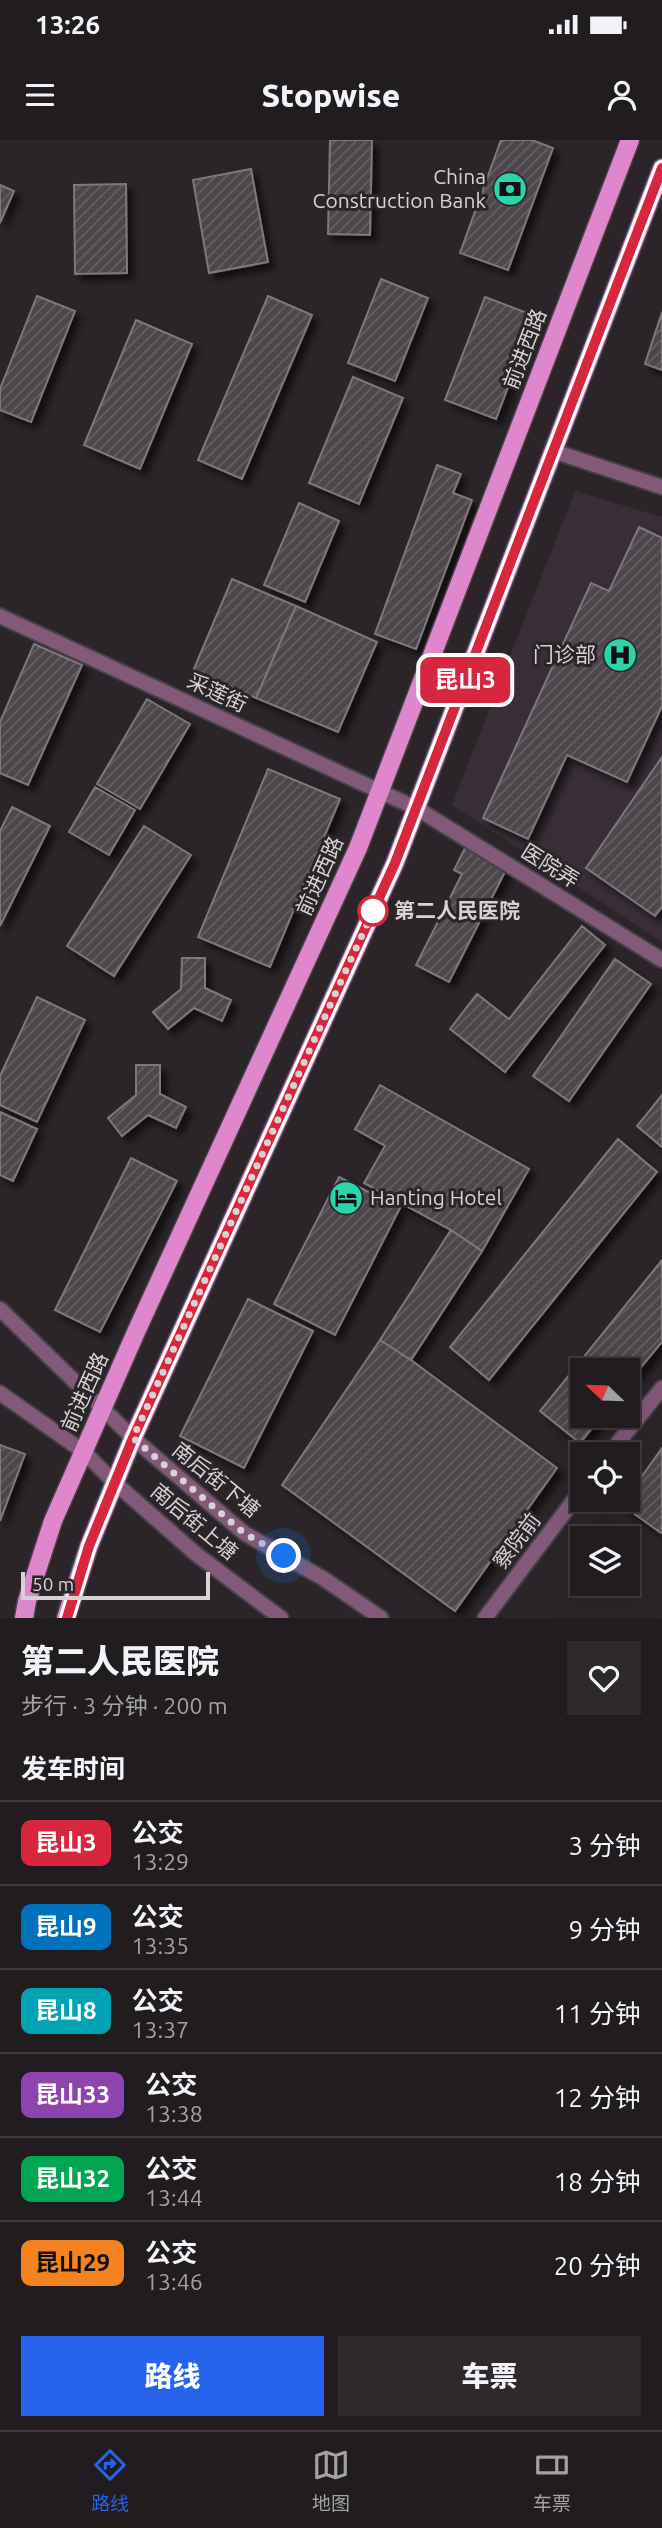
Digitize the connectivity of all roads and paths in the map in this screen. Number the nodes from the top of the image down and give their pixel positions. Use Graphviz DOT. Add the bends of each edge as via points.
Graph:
graph roads {
  1 [pos="630,140"];
  2 [pos="662,168"];
  3 [pos="553,451"];
  4 [pos="662,487"];
  5 [pos="0,616"];
  6 [pos="381,791"];
  7 [pos="416,808"];
  8 [pos="662,960"];
  9 [pos="0,1309"];
  10 [pos="662,1388"];
  11 [pos="0,1393"];
  12 [pos="103,1408"];
  13 [pos="133,1438"];
  14 [pos="618,1442"];
  15 [pos="84,1452"];
  16 [pos="114,1482"];
  17 [pos="570,1505"];
  18 [pos="24,1618"];
  19 [pos="66,1618"];
  20 [pos="281,1618"];
  21 [pos="382,1618"];
  22 [pos="485,1618"];
  1 -- 6 [label="main road, 前进西路"];
  2 -- 3 [label="main road"];
  3 -- 4 [label="street"];
  3 -- 7 [label="main road"];
  5 -- 6 [label="street, 采莲街"];
  6 -- 7 [label="street, 采莲街"];
  6 -- 12 [label="main road, 前进西路"];
  7 -- 8 [label="street, 医院弄"];
  7 -- 13 [label="main road"];
  9 -- 12 [label="street, 南后街下塘"];
  10 -- 14 [label="street"];
  11 -- 15 [label="street, 南后街上塘"];
  12 -- 13 [label="street, 南后街下塘"];
  12 -- 15 [label="main road, 前进西路"];
  13 -- 16 [label="main road"];
  13 -- 21 [label="street, 南后街下塘" via="244,1533"];
  15 -- 16 [label="street, 南后街上塘"];
  15 -- 18 [label="main road, 前进西路" via="53,1521"];
  16 -- 19 [label="main road"];
  16 -- 20 [label="street, 南后街上塘" via="196,1554"];
  17 -- 22 [label="street, 察院前"];
}
